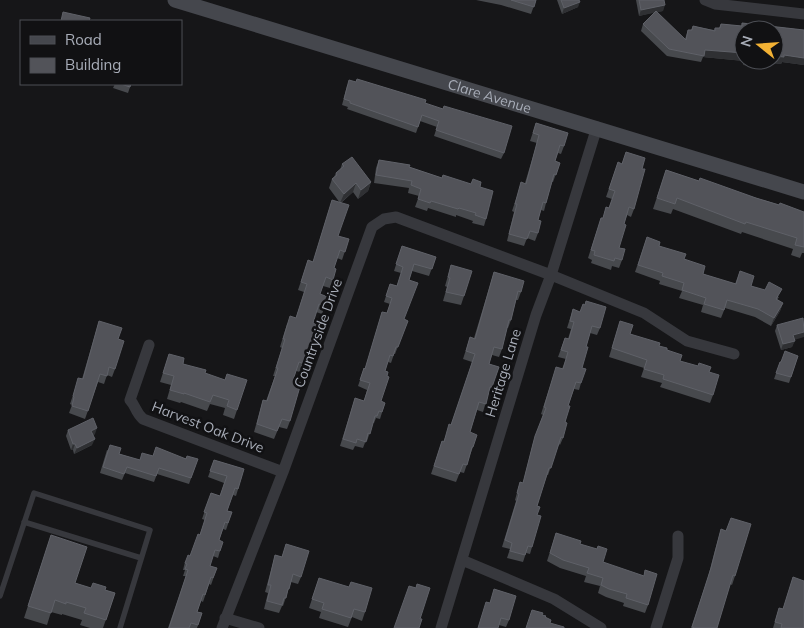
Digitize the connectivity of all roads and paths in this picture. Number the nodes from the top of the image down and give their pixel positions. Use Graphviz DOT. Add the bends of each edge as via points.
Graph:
graph roads {
  1 [pos="175,0"];
  2 [pos="705,0"];
  3 [pos="804,14"];
  4 [pos="597,128"];
  5 [pos="804,192"];
  6 [pos="551,275"];
  7 [pos="149,344"];
  8 [pos="734,354"];
  9 [pos="283,472"];
  10 [pos="24,522"];
  11 [pos="678,536"];
  12 [pos="141,558"];
  13 [pos="462,560"];
  14 [pos="0,596"];
  15 [pos="223,623"];
  16 [pos="120,628"];
  17 [pos="258,628"];
  18 [pos="441,628"];
  19 [pos="601,628"];
  20 [pos="656,628"];
  1 -- 4 [label="street, Clare Avenue"];
  2 -- 3 [label="street" via="715,4"];
  4 -- 5 [label="street, Clare Avenue"];
  4 -- 6 [label="street, Heritage Lane"];
  6 -- 8 [label="street, Countryside Drive" via="644,313 687,341"];
  6 -- 9 [label="street, Countryside Drive" via="396,218 384,218 372,227"];
  6 -- 13 [label="street, Heritage Lane"];
  7 -- 9 [label="street, Harvest Oak Drive" via="130,400 136,413 143,419"];
  9 -- 15 [label="street, Countryside Drive"];
  10 -- 12 [label="lane"];
  10 -- 12 [label="lane" via="34,493 150,530"];
  10 -- 14 [label="lane"];
  11 -- 20 [label="street" via="678,558"];
  12 -- 16 [label="lane"];
  13 -- 18 [label="street, Heritage Lane"];
  13 -- 19 [label="street" via="554,598"];
  15 -- 17 [label="street"];
}
